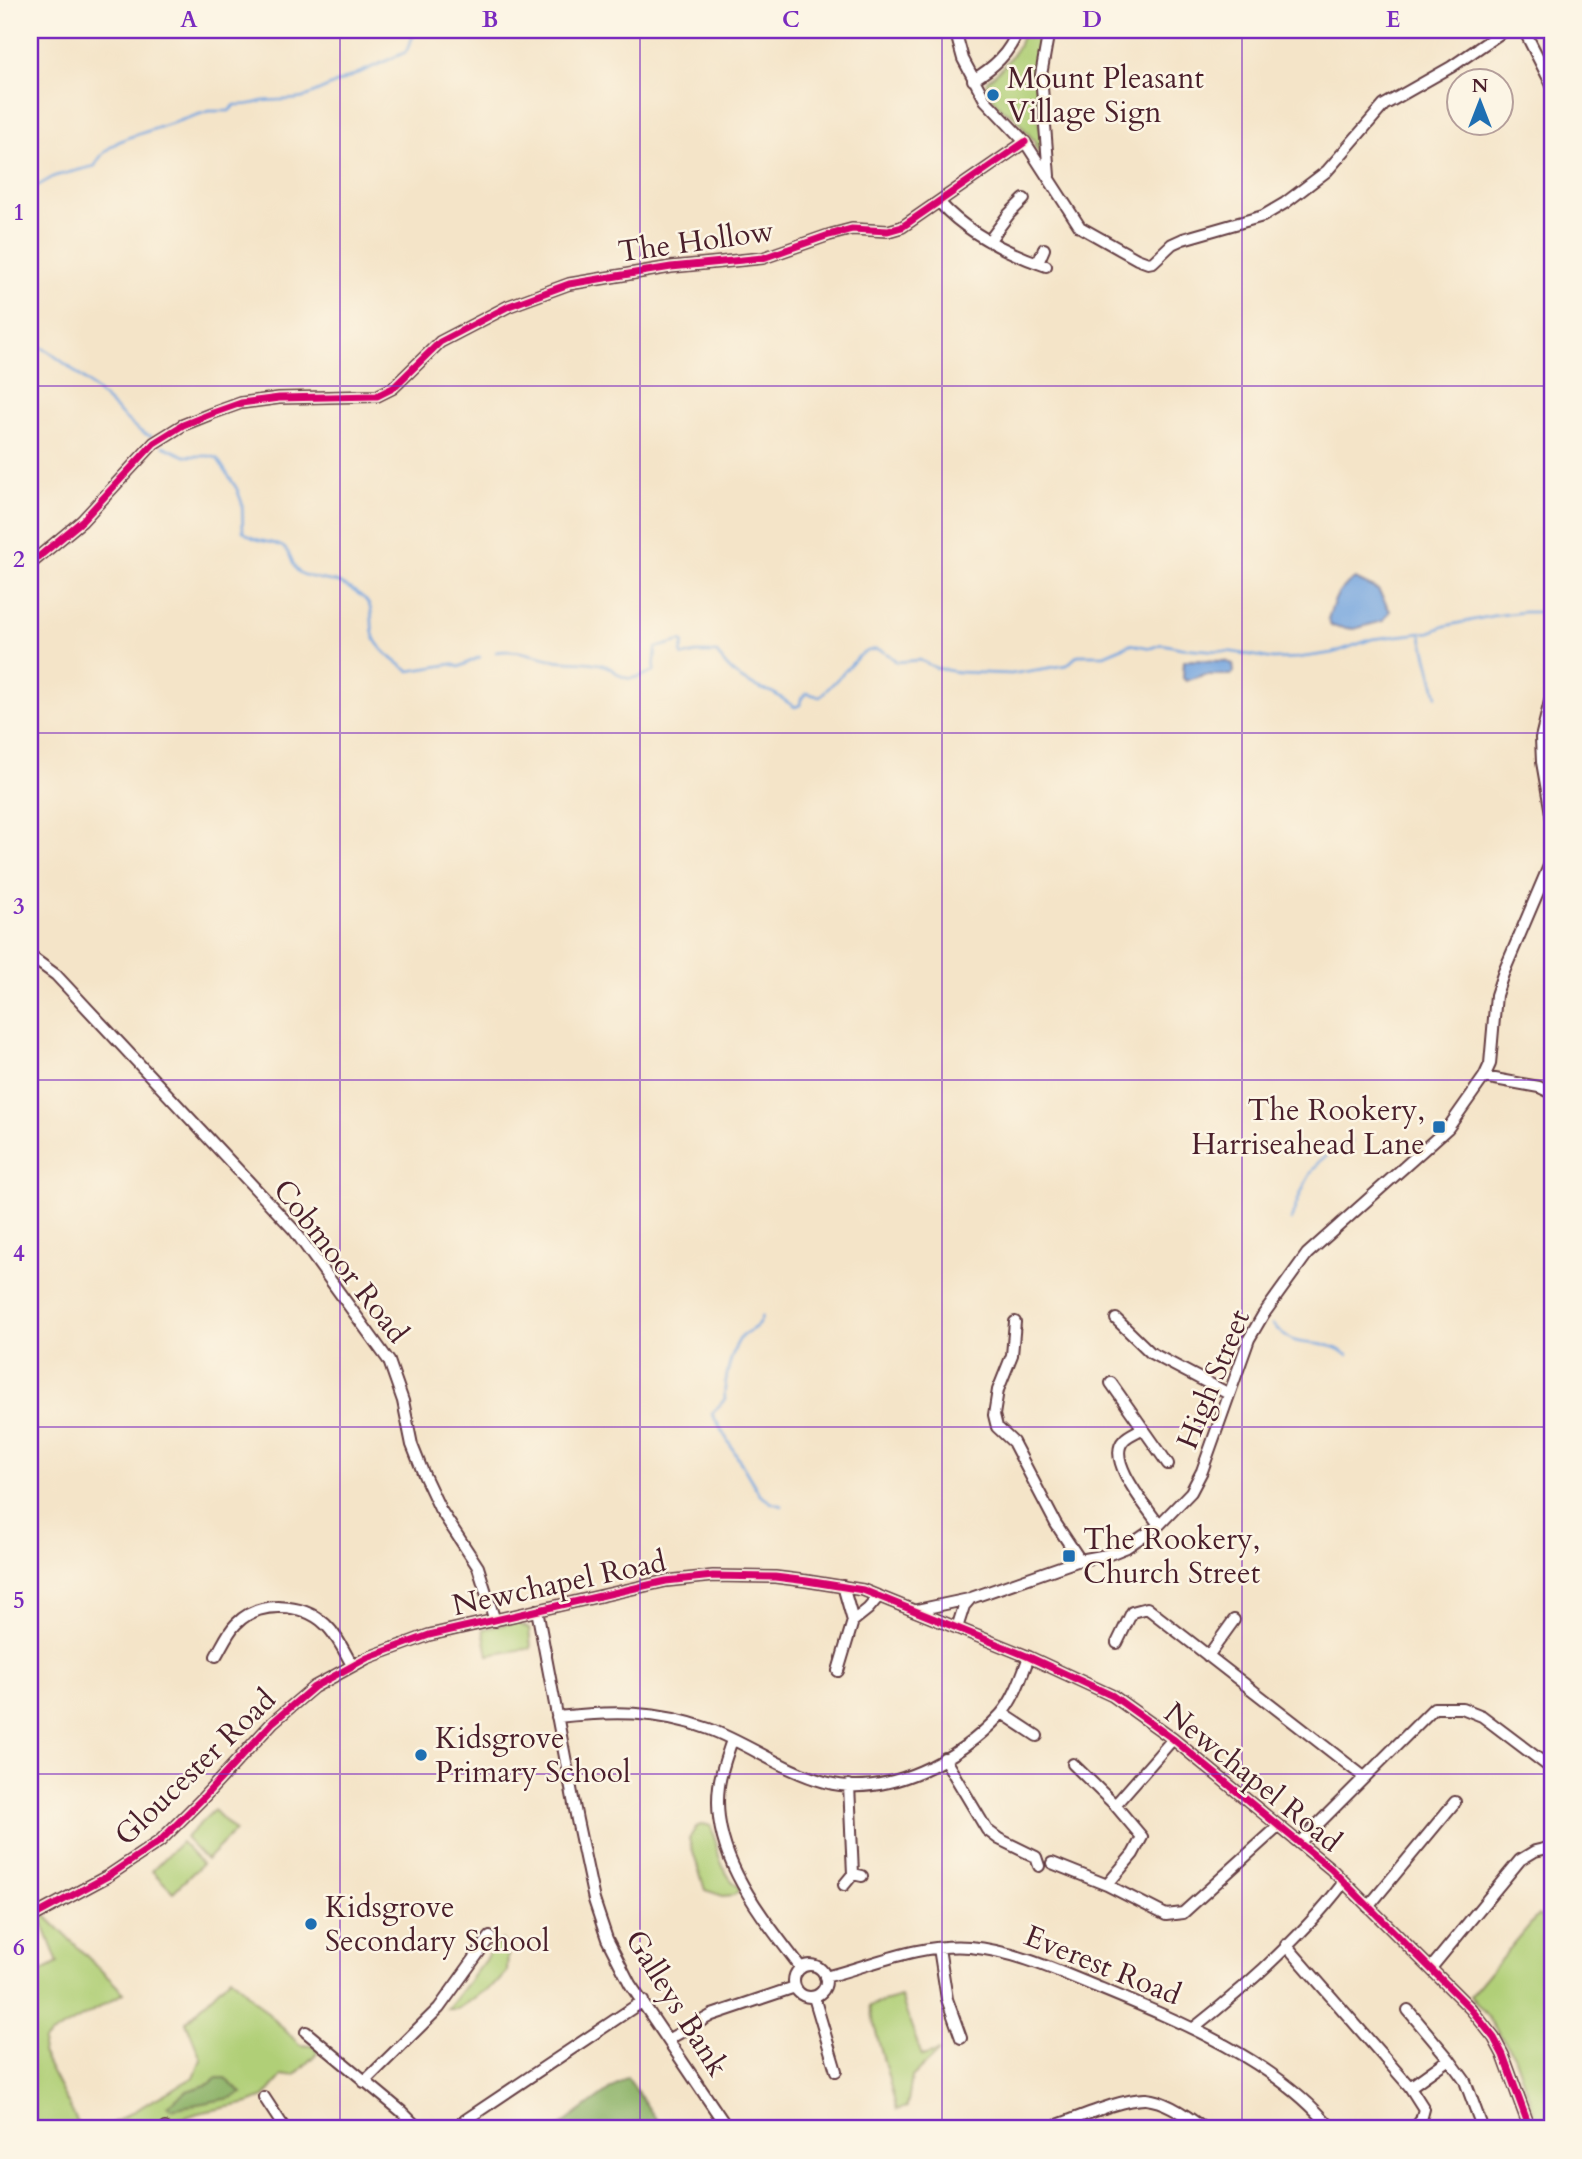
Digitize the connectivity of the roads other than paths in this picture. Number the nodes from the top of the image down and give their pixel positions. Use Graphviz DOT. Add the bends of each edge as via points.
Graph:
graph roads {
  1 [pos="955,30"];
  2 [pos="1018,30"];
  3 [pos="1049,30"];
  4 [pos="1505,30"];
  5 [pos="1524,30"];
  6 [pos="973,80"];
  7 [pos="1552,85"];
  8 [pos="1025,142"];
  9 [pos="1050,183"];
  10 [pos="1024,199"];
  11 [pos="940,203"];
  12 [pos="989,241"];
  13 [pos="1044,249"];
  14 [pos="30,564"];
  15 [pos="1552,693"];
  16 [pos="1552,819"];
  17 [pos="1552,859"];
  18 [pos="30,956"];
  19 [pos="1484,1077"];
  20 [pos="1552,1093"];
  21 [pos="1116,1319"];
  22 [pos="1015,1322"];
  23 [pos="1111,1383"];
  24 [pos="1229,1394"];
  25 [pos="1143,1428"];
  26 [pos="1168,1464"];
  27 [pos="1159,1525"];
  28 [pos="1080,1560"];
  29 [pos="843,1586"];
  30 [pos="878,1597"];
  31 [pos="971,1598"];
  32 [pos="537,1610"];
  33 [pos="914,1611"];
  34 [pos="1234,1620"];
  35 [pos="495,1621"];
  36 [pos="853,1621"];
  37 [pos="957,1628"];
  38 [pos="1117,1643"];
  39 [pos="1208,1656"];
  40 [pos="1028,1657"];
  41 [pos="214,1658"];
  42 [pos="352,1665"];
  43 [pos="838,1671"];
  44 [pos="1002,1713"];
  45 [pos="557,1717"];
  46 [pos="1037,1736"];
  47 [pos="1173,1739"];
  48 [pos="732,1740"];
  49 [pos="944,1758"];
  50 [pos="1073,1764"];
  51 [pos="1552,1769"];
  52 [pos="1364,1777"];
  53 [pos="849,1785"];
  54 [pos="1454,1802"];
  55 [pos="1115,1805"];
  56 [pos="1279,1826"];
  57 [pos="1300,1842"];
  58 [pos="1552,1847"];
  59 [pos="1052,1863"];
  60 [pos="1039,1866"];
  61 [pos="1344,1882"];
  62 [pos="844,1885"];
  63 [pos="1107,1885"];
  64 [pos="1368,1907"];
  65 [pos="30,1918"];
  66 [pos="490,1937"];
  67 [pos="1286,1945"];
  68 [pos="939,1948"];
  69 [pos="801,1968"];
  70 [pos="1431,1968"];
  71 [pos="825,1977"];
  72 [pos="795,1987"];
  73 [pos="814,1997"];
  74 [pos="643,2001"];
  75 [pos="1408,2010"];
  76 [pos="1194,2028"];
  77 [pos="306,2032"];
  78 [pos="961,2038"];
  79 [pos="668,2039"];
  80 [pos="1449,2059"];
  81 [pos="836,2071"];
  82 [pos="364,2082"];
  83 [pos="1410,2087"];
  84 [pos="264,2097"];
  85 [pos="1481,2124"];
  86 [pos="285,2129"];
  87 [pos="419,2129"];
  88 [pos="452,2129"];
  89 [pos="728,2129"];
  90 [pos="1046,2129"];
  91 [pos="1204,2129"];
  92 [pos="1332,2129"];
  93 [pos="1414,2129"];
  94 [pos="1530,2129"];
  1 -- 6 [label="street"];
  2 -- 6 [label="street" via="1007,53"];
  3 -- 9 [label="street" via="1041,94"];
  4 -- 9 [label="street" via="1384,104 1327,171 1286,202 1263,216 1183,239 1153,262 1137,259 1080,227"];
  5 -- 7 [label="street"];
  6 -- 8 [label="street" via="985,100"];
  8 -- 9 [label="street"];
  8 -- 11 [label="street, The Hollow"];
  10 -- 12 [label="street"];
  11 -- 12 [label="street"];
  11 -- 14 [label="street, The Hollow" via="888,231 852,229 763,258 569,284 509,306 440,342 393,388 377,396 241,403 183,425 154,443 82,521"];
  12 -- 13 [label="street" via="1042,264"];
  15 -- 16 [label="street" via="1541,738"];
  17 -- 19 [label="street" via="1496,995 1490,1064"];
  18 -- 35 [label="street, Cobmoor Road" via="56,975 294,1230 389,1361 424,1475 478,1567"];
  19 -- 20 [label="street"];
  19 -- 24 [label="street, High Street" via="1448,1128 1307,1254 1249,1339"];
  21 -- 24 [label="street" via="1151,1353"];
  22 -- 28 [label="street" via="1012,1355 998,1390 997,1427 1013,1442"];
  23 -- 25 [label="street"];
  24 -- 27 [label="street, High Street" via="1191,1492"];
  25 -- 26 [label="street"];
  25 -- 27 [label="street" via="1123,1440 1117,1453 1121,1467"];
  27 -- 28 [label="street, High Street" via="1127,1547"];
  28 -- 31 [label="street, High Street"];
  29 -- 30 [label="street, Newchapel Road"];
  29 -- 32 [label="street, Newchapel Road" via="775,1577 713,1576 666,1581"];
  29 -- 36 [label="street"];
  30 -- 33 [label="street, Newchapel Road"];
  30 -- 36 [label="street"];
  31 -- 33 [label="street, High Street"];
  31 -- 37 [label="street"];
  32 -- 35 [label="street, Newchapel Road"];
  32 -- 45 [label="street, Galleys Bank"];
  33 -- 37 [label="street, Newchapel Road"];
  34 -- 39 [label="street"];
  35 -- 42 [label="street, Newchapel Road" via="429,1635"];
  36 -- 43 [label="street"];
  37 -- 40 [label="street, Newchapel Road"];
  38 -- 39 [label="street" via="1132,1612 1147,1608"];
  39 -- 52 [label="street"];
  40 -- 44 [label="street"];
  40 -- 47 [label="street, Newchapel Road" via="1113,1696"];
  41 -- 42 [label="street" via="237,1623 254,1612 282,1607 307,1612 327,1626"];
  42 -- 65 [label="street, Gloucester Road" via="301,1697 272,1722 160,1840 108,1876"];
  44 -- 46 [label="street"];
  44 -- 49 [label="street" via="972,1741"];
  45 -- 48 [label="street" via="638,1712 709,1729"];
  45 -- 74 [label="street, Galleys Bank" via="594,1900 607,1940"];
  47 -- 55 [label="street"];
  47 -- 56 [label="street, Newchapel Road"];
  48 -- 53 [label="street" via="795,1772"];
  48 -- 69 [label="street" via="718,1789 723,1838 751,1898"];
  49 -- 53 [label="street" via="891,1783"];
  49 -- 60 [label="street" via="987,1830 1036,1857"];
  50 -- 55 [label="street"];
  51 -- 52 [label="street" via="1482,1716 1462,1708 1434,1708"];
  52 -- 57 [label="street"];
  53 -- 62 [label="street" via="858,1875"];
  54 -- 64 [label="street"];
  55 -- 63 [label="street" via="1142,1837"];
  56 -- 57 [label="street, Newchapel Road"];
  56 -- 63 [label="street" via="1183,1913 1166,1915"];
  57 -- 61 [label="street, Newchapel Road"];
  58 -- 70 [label="street" via="1520,1860"];
  59 -- 63 [label="street"];
  61 -- 64 [label="street, Newchapel Road"];
  61 -- 67 [label="street"];
  64 -- 70 [label="street, Newchapel Road"];
  66 -- 82 [label="street" via="439,2008"];
  67 -- 76 [label="street" via="1246,1987"];
  67 -- 83 [label="street"];
  68 -- 71 [label="street, Everest Road" via="891,1956"];
  68 -- 76 [label="street, Everest Road" via="969,1947 1019,1956"];
  68 -- 78 [label="street" via="947,1999"];
  69 -- 71 [label="street" via="815,1966"];
  69 -- 72 [label="street" via="794,1977"];
  70 -- 94 [label="street, Newchapel Road" via="1494,2038"];
  71 -- 73 [label="street" via="824,1989"];
  72 -- 73 [label="street" via="800,1994"];
  72 -- 79 [label="street" via="712,2015"];
  73 -- 81 [label="street"];
  74 -- 79 [label="street, Galleys Bank"];
  74 -- 88 [label="street"];
  75 -- 80 [label="street"];
  76 -- 92 [label="street, Everest Road" via="1311,2104"];
  77 -- 82 [label="street"];
  79 -- 89 [label="street, Galleys Bank"];
  80 -- 83 [label="street"];
  80 -- 85 [label="street" via="1465,2081"];
  82 -- 87 [label="street"];
  83 -- 93 [label="street" via="1424,2109"];
  84 -- 86 [label="street"];
  90 -- 91 [label="street" via="1145,2099 1184,2114"];
}
